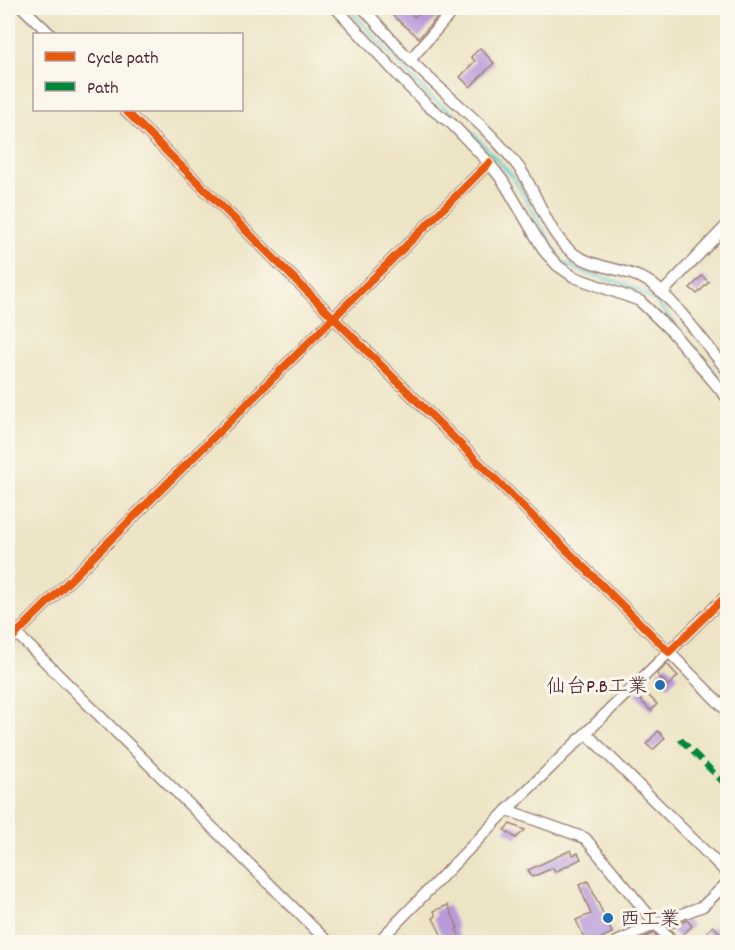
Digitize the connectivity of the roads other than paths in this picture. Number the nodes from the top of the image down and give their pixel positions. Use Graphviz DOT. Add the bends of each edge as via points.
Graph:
graph roads {
  1 [pos="23,8"];
  2 [pos="336,8"];
  3 [pos="364,8"];
  4 [pos="455,8"];
  5 [pos="49,33"];
  6 [pos="410,60"];
  7 [pos="126,111"];
  8 [pos="489,164"];
  9 [pos="728,224"];
  10 [pos="662,293"];
  11 [pos="334,318"];
  12 [pos="728,371"];
  13 [pos="728,399"];
  14 [pos="728,594"];
  15 [pos="8,625"];
  16 [pos="16,634"];
  17 [pos="8,642"];
  18 [pos="669,652"];
  19 [pos="728,712"];
  20 [pos="586,733"];
  21 [pos="507,810"];
  22 [pos="728,874"];
  23 [pos="728,882"];
  24 [pos="656,924"];
  25 [pos="328,942"];
  26 [pos="378,942"];
  27 [pos="617,942"];
  28 [pos="671,942"];
  1 -- 5 [label="street"];
  2 -- 8 [label="street" via="409,87 452,124"];
  3 -- 6 [label="street"];
  4 -- 6 [label="street"];
  6 -- 10 [label="street" via="520,168 559,238 574,254 625,270 649,281"];
  7 -- 11 [label="street"];
  8 -- 11 [label="street"];
  8 -- 13 [label="street" via="558,266 574,278 640,301 673,333"];
  9 -- 10 [label="street"];
  10 -- 12 [label="street"];
  11 -- 16 [label="street"];
  11 -- 18 [label="street"];
  14 -- 18 [label="street"];
  15 -- 16 [label="street"];
  16 -- 17 [label="street"];
  16 -- 25 [label="street"];
  18 -- 19 [label="street"];
  18 -- 20 [label="street"];
  20 -- 21 [label="street"];
  20 -- 22 [label="street"];
  21 -- 24 [label="street" via="585,838"];
  21 -- 26 [label="street"];
  23 -- 24 [label="street" via="703,906"];
  24 -- 27 [label="street"];
  24 -- 28 [label="street"];
}
